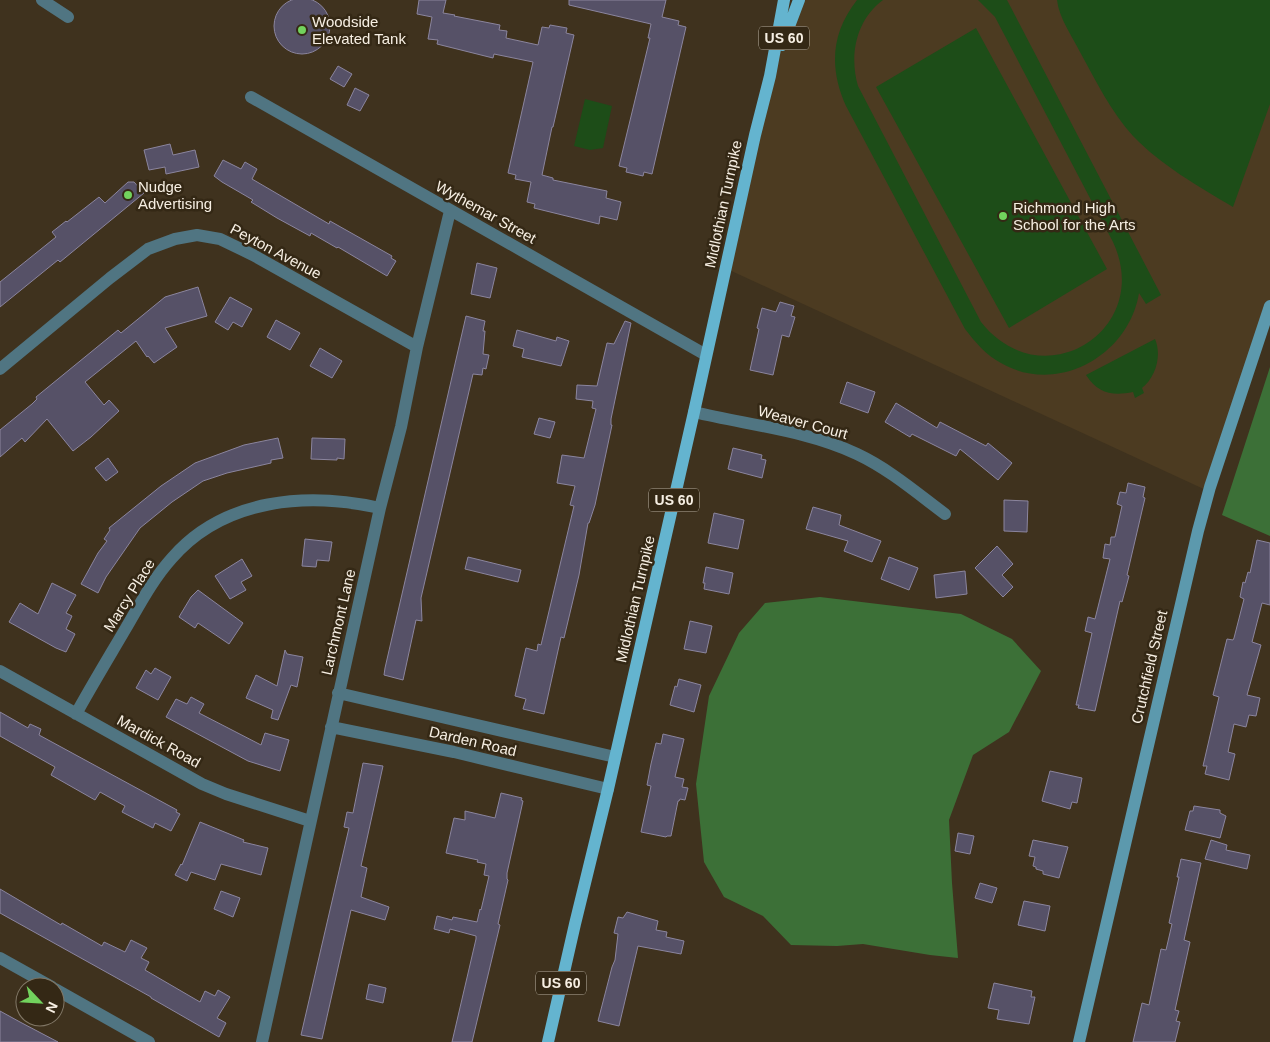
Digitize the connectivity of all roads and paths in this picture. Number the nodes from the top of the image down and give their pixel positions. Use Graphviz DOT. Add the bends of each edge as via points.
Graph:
graph roads {
  1 [pos="42,0"];
  2 [pos="784,0"];
  3 [pos="799,0"];
  4 [pos="68,17"];
  5 [pos="770,76"];
  6 [pos="251,97"];
  7 [pos="450,211"];
  8 [pos="1270,306"];
  9 [pos="417,347"];
  10 [pos="706,355"];
  11 [pos="0,369"];
  12 [pos="694,412"];
  13 [pos="380,508"];
  14 [pos="945,514"];
  15 [pos="0,671"];
  16 [pos="338,693"];
  17 [pos="76,714"];
  18 [pos="331,727"];
  19 [pos="615,757"];
  20 [pos="608,789"];
  21 [pos="310,821"];
  22 [pos="0,958"];
  23 [pos="34,977"];
  24 [pos="65,995"];
  25 [pos="149,1042"];
  26 [pos="262,1042"];
  27 [pos="548,1042"];
  28 [pos="1079,1042"];
  1 -- 4 [label="street"];
  2 -- 5 [label="main road, Midlothian Turnpike / US 60"];
  3 -- 5 [label="main road, Midlothian Turnpike / US 60"];
  5 -- 10 [label="main road, Midlothian Turnpike / US 60"];
  6 -- 7 [label="street, Wythemar Street"];
  7 -- 9 [label="street, Larchmont Lane"];
  7 -- 10 [label="street, Wythemar Street"];
  8 -- 28 [label="street, Crutchfield Street" via="1198,531"];
  9 -- 11 [label="street, Peyton Avenue" via="253,255 220,239 197,235 148,249"];
  9 -- 13 [label="street, Larchmont Lane"];
  10 -- 12 [label="main road, Midlothian Turnpike / US 60"];
  12 -- 14 [label="street, Weaver Court" via="827,442 857,454 882,468"];
  12 -- 19 [label="main road, Midlothian Turnpike / US 60"];
  13 -- 16 [label="street, Larchmont Lane"];
  13 -- 17 [label="street, Marcy Place" via="300,499 237,512 211,525 189,541 152,583"];
  15 -- 17 [label="street, Mardick Road"];
  16 -- 18 [label="street, Larchmont Lane"];
  16 -- 19 [label="street, Darden Road"];
  17 -- 21 [label="street, Mardick Road" via="202,784"];
  18 -- 20 [label="street, Darden Road"];
  18 -- 21 [label="street, Larchmont Lane"];
  19 -- 20 [label="main road, Midlothian Turnpike / US 60"];
  20 -- 27 [label="main road, Midlothian Turnpike / US 60"];
  21 -- 26 [label="street, Larchmont Lane"];
  22 -- 23 [label="street"];
  24 -- 25 [label="street"];
}
